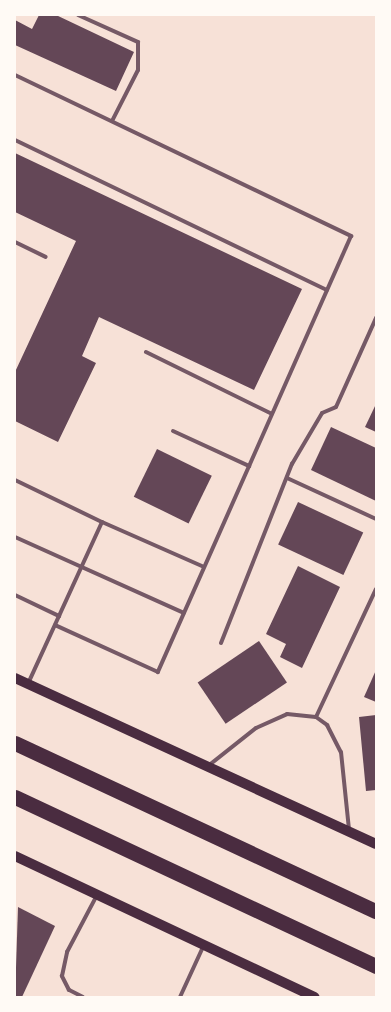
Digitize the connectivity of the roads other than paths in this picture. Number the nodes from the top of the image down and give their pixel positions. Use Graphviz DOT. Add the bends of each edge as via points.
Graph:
graph roads {
  1 [pos="78,15"];
  2 [pos="15,75"];
  3 [pos="112,121"];
  4 [pos="15,140"];
  5 [pos="15,242"];
  6 [pos="46,257"];
  7 [pos="327,290"];
  8 [pos="376,318"];
  9 [pos="146,352"];
  10 [pos="272,414"];
  11 [pos="173,431"];
  12 [pos="249,466"];
  13 [pos="287,478"];
  14 [pos="15,480"];
  15 [pos="376,519"];
  16 [pos="102,522"];
  17 [pos="15,537"];
  18 [pos="81,567"];
  19 [pos="204,567"];
  20 [pos="376,589"];
  21 [pos="15,595"];
  22 [pos="184,613"];
  23 [pos="59,616"];
  24 [pos="55,626"];
  25 [pos="221,644"];
  26 [pos="15,678"];
  27 [pos="28,684"];
  28 [pos="316,717"];
  29 [pos="15,743"];
  30 [pos="207,767"];
  31 [pos="15,797"];
  32 [pos="350,832"];
  33 [pos="376,844"];
  34 [pos="15,856"];
  35 [pos="97,895"];
  36 [pos="376,911"];
  37 [pos="204,945"];
  38 [pos="376,966"];
  39 [pos="83,997"];
  40 [pos="180,997"];
  41 [pos="314,997"];
  1 -- 3 [label="lane" via="138,42 138,70"];
  2 -- 3 [label="lane"];
  3 -- 7 [label="lane" via="351,236"];
  4 -- 7 [label="lane"];
  5 -- 6 [label="lane"];
  7 -- 10 [label="lane"];
  8 -- 13 [label="lane" via="336,407 322,413"];
  9 -- 10 [label="lane"];
  10 -- 12 [label="lane"];
  11 -- 12 [label="lane"];
  12 -- 19 [label="lane"];
  13 -- 15 [label="lane"];
  13 -- 25 [label="lane"];
  14 -- 16 [label="lane"];
  16 -- 18 [label="lane"];
  16 -- 19 [label="lane"];
  17 -- 18 [label="lane"];
  18 -- 22 [label="lane"];
  18 -- 23 [label="lane"];
  19 -- 22 [label="lane"];
  20 -- 28 [label="lane"];
  21 -- 23 [label="lane"];
  22 -- 24 [label="lane" via="158,672"];
  23 -- 24 [label="lane"];
  24 -- 27 [label="lane"];
  26 -- 27 [label="main road"];
  27 -- 30 [label="main road"];
  28 -- 30 [label="lane" via="287,714 256,728"];
  28 -- 32 [label="lane" via="327,724 341,752"];
  29 -- 36 [label="highway"];
  30 -- 32 [label="main road"];
  31 -- 38 [label="highway"];
  32 -- 33 [label="main road"];
  34 -- 35 [label="main road"];
  35 -- 37 [label="main road"];
  35 -- 39 [label="lane" via="67,952 62,976 69,990"];
  37 -- 40 [label="lane"];
  37 -- 41 [label="main road"];
}
